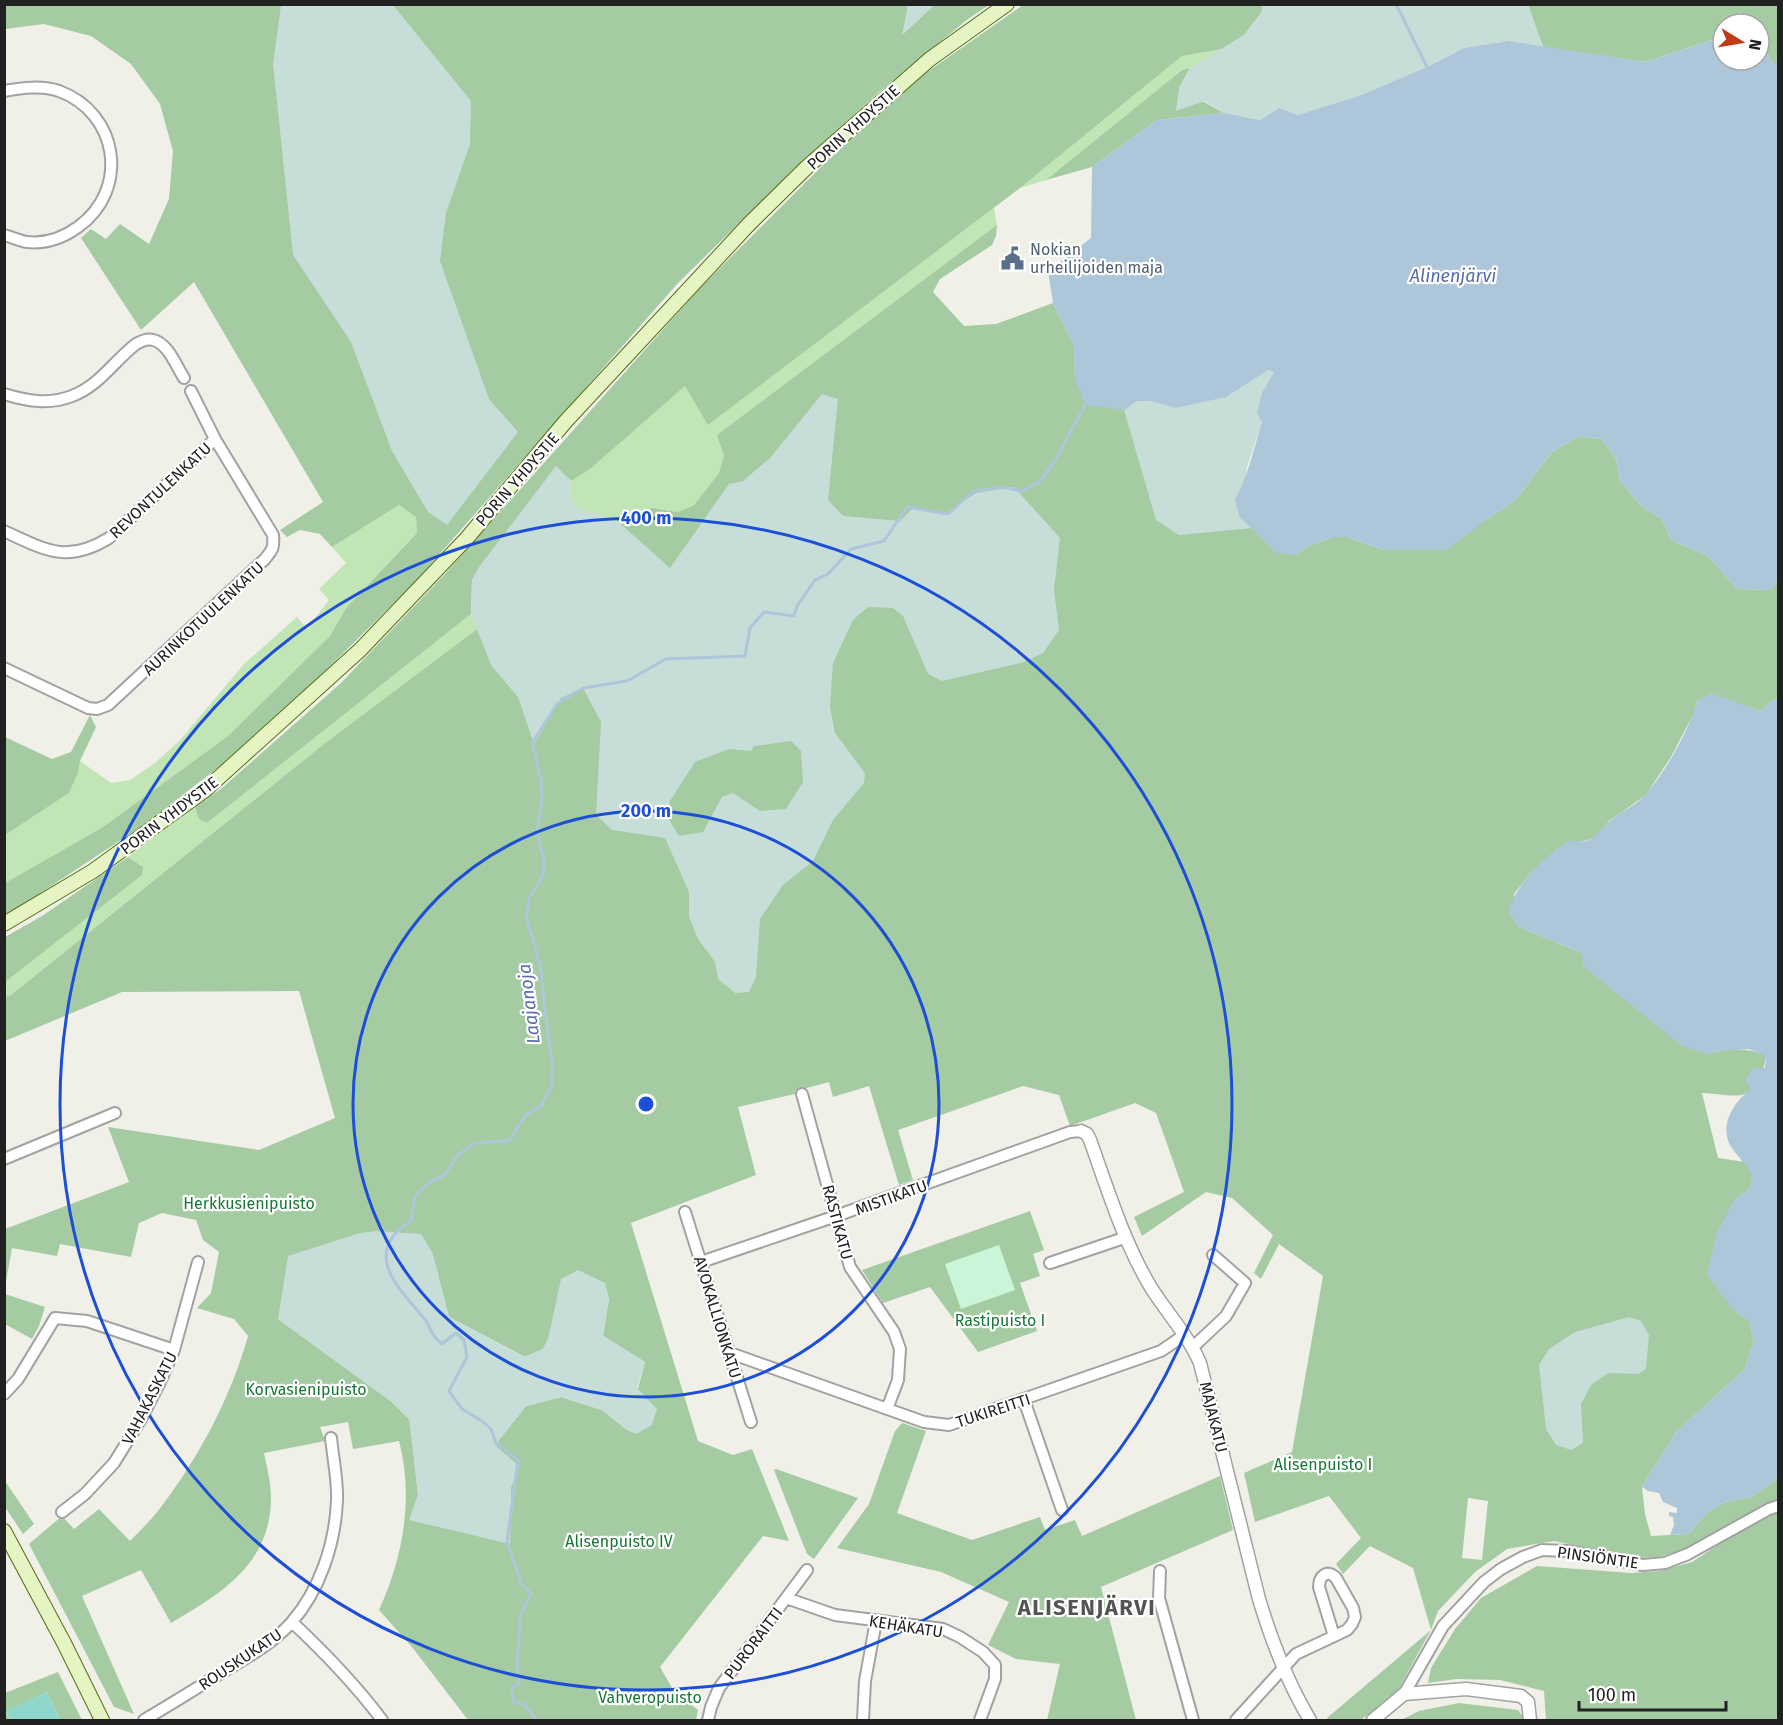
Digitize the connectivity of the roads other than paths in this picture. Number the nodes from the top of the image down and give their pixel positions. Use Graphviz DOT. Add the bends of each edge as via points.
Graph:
graph roads {
  1 [pos="1007,4"];
  2 [pos="4,91"];
  3 [pos="4,235"];
  4 [pos="184,378"];
  5 [pos="191,391"];
  6 [pos="4,394"];
  7 [pos="216,439"];
  8 [pos="4,531"];
  9 [pos="4,668"];
  10 [pos="4,924"];
  11 [pos="802,1094"];
  12 [pos="116,1113"];
  13 [pos="1081,1131"];
  14 [pos="4,1159"];
  15 [pos="685,1212"];
  16 [pos="836,1216"];
  17 [pos="1124,1238"];
  18 [pos="1213,1255"];
  19 [pos="198,1262"];
  20 [pos="701,1262"];
  21 [pos="1050,1263"];
  22 [pos="1183,1336"];
  23 [pos="1193,1347"];
  24 [pos="174,1350"];
  25 [pos="730,1353"];
  26 [pos="4,1394"];
  27 [pos="1024,1400"];
  28 [pos="887,1409"];
  29 [pos="751,1422"];
  30 [pos="331,1438"];
  31 [pos="1779,1506"];
  32 [pos="1062,1509"];
  33 [pos="62,1512"];
  34 [pos="4,1531"];
  35 [pos="807,1570"];
  36 [pos="1160,1571"];
  37 [pos="786,1598"];
  38 [pos="876,1621"];
  39 [pos="292,1622"];
  40 [pos="1335,1636"];
  41 [pos="1283,1669"];
  42 [pos="1404,1694"];
  43 [pos="102,1720"];
  44 [pos="144,1720"];
  45 [pos="382,1720"];
  46 [pos="708,1720"];
  47 [pos="863,1720"];
  48 [pos="981,1720"];
  49 [pos="1193,1720"];
  50 [pos="1236,1720"];
  51 [pos="1310,1720"];
  52 [pos="1373,1720"];
  53 [pos="1530,1720"];
  1 -- 10 [label="main road, PORIN YHDYSTIE" via="930,59 807,167 750,223 566,422 467,538 360,650 205,790 93,871"];
  2 -- 3 [label="street" via="34,87 58,91 82,103 100,123 112,164 100,206 69,233 49,242 26,242"];
  4 -- 6 [label="street" via="161,344 146,339 94,384 74,396 39,402"];
  5 -- 7 [label="street, AURINKOTUULENKATU"];
  7 -- 8 [label="street, REVONTULENKATU" via="93,549 46,551"];
  7 -- 9 [label="street, AURINKOTUULENKATU" via="273,535 274,547 265,560 108,705 88,708"];
  11 -- 16 [label="street, RASTIKATU"];
  12 -- 14 [label="street"];
  13 -- 16 [label="street, MISTIKATU"];
  13 -- 17 [label="street, MAJAKATU" via="1090,1140"];
  15 -- 20 [label="street, AVOKALLIONKATU"];
  16 -- 20 [label="street, MISTIKATU"];
  16 -- 28 [label="street, RASTIKATU" via="850,1267 894,1332 900,1349 898,1380"];
  17 -- 21 [label="street"];
  17 -- 22 [label="street, MAJAKATU"];
  18 -- 23 [label="street" via="1245,1283 1226,1316"];
  19 -- 24 [label="street, VAHAKASKATU"];
  20 -- 25 [label="street, AVOKALLIONKATU"];
  22 -- 23 [label="street, MAJAKATU"];
  22 -- 27 [label="street, TUKIREITTI" via="1161,1351"];
  23 -- 41 [label="street, MAJAKATU" via="1259,1599"];
  24 -- 26 [label="street" via="87,1321 55,1318 18,1379"];
  24 -- 33 [label="street, VAHAKASKATU" via="141,1419 114,1463"];
  25 -- 28 [label="street, TUKIREITTI"];
  25 -- 29 [label="street, AVOKALLIONKATU"];
  27 -- 28 [label="street, TUKIREITTI" via="949,1425 924,1422"];
  27 -- 32 [label="street"];
  30 -- 39 [label="street, ROUSKUKATU" via="338,1498 331,1548 323,1571"];
  31 -- 42 [label="street, PINSIÖNTIE" via="1665,1563 1643,1565 1567,1551 1542,1551 1523,1557 1484,1582 1443,1626"];
  34 -- 43 [label="main road"];
  35 -- 37 [label="street, PURORAITTI"];
  36 -- 49 [label="street" via="1159,1598"];
  37 -- 38 [label="street, KEHÄKATU" via="835,1614"];
  37 -- 46 [label="street, PURORAITTI" via="719,1688"];
  38 -- 47 [label="street" via="865,1680"];
  38 -- 48 [label="street, KEHÄKATU" via="943,1629 991,1658 995,1679"];
  39 -- 44 [label="street, ROUSKUKATU" via="255,1652"];
  39 -- 45 [label="street" via="333,1660"];
  40 -- 40 [label="street" via="1347,1630 1355,1617 1336,1578 1328,1573 1322,1575 1319,1587"];
  40 -- 41 [label="street" via="1296,1654"];
  41 -- 50 [label="street"];
  41 -- 51 [label="street, MAJAKATU"];
  42 -- 52 [label="street, PINSIÖNTIE"];
  42 -- 53 [label="street" via="1466,1689 1521,1696 1528,1702"];
}
